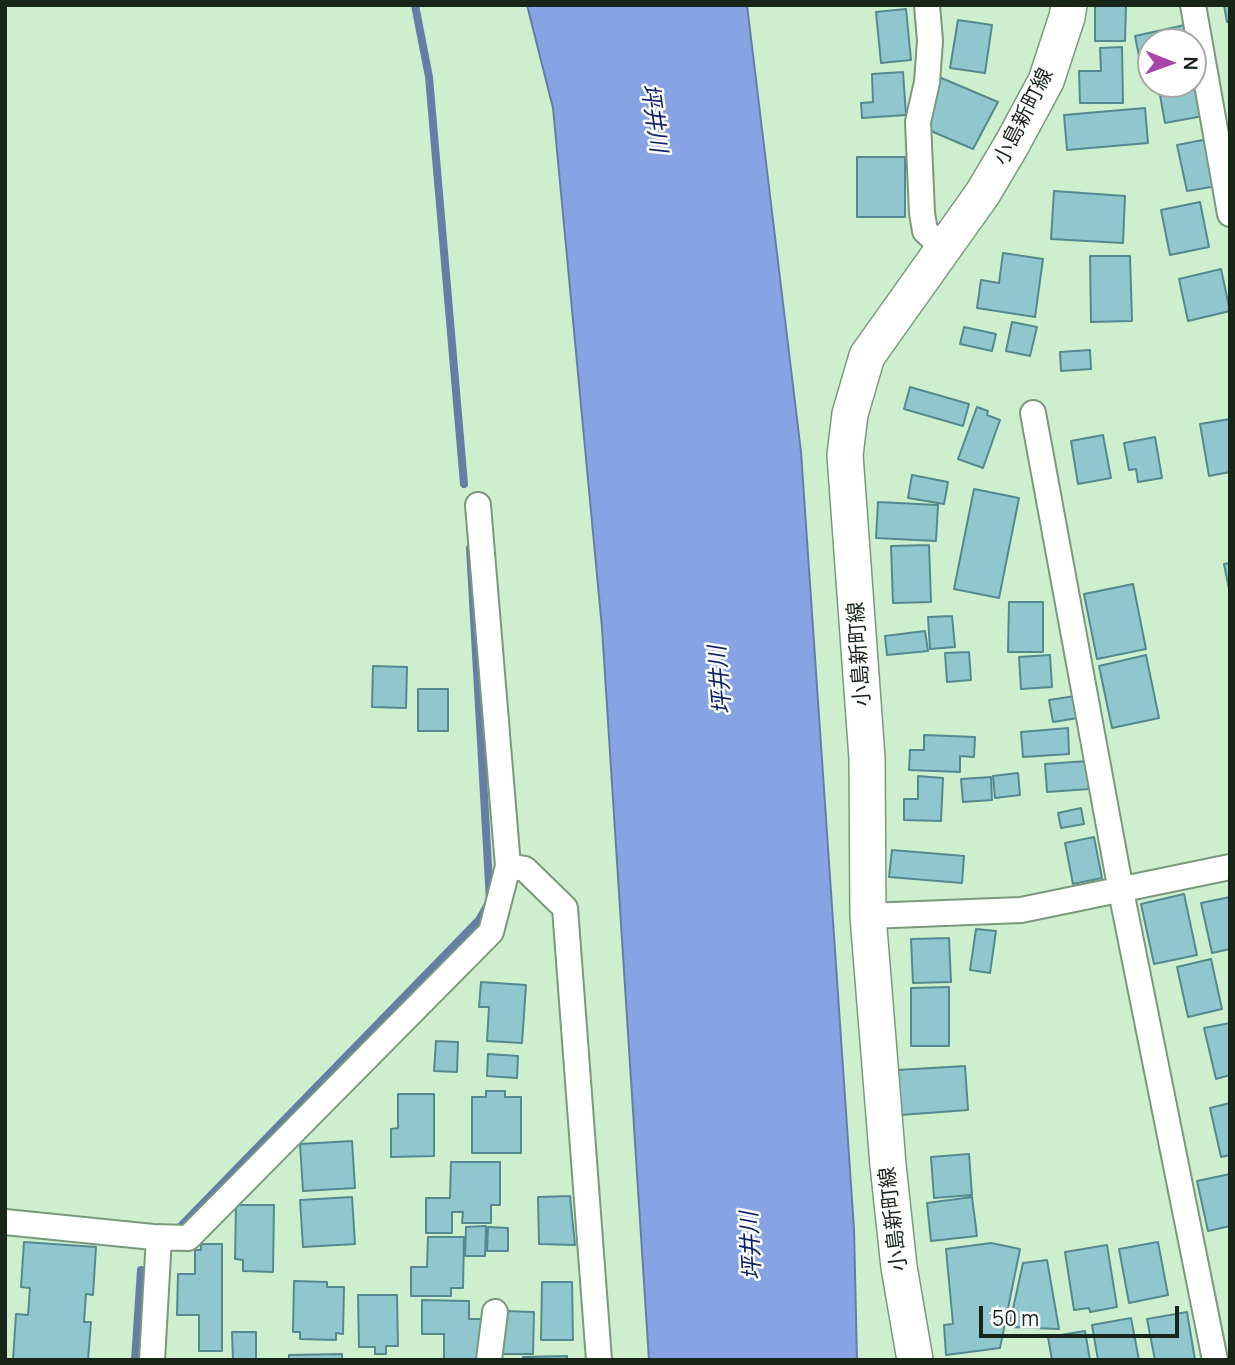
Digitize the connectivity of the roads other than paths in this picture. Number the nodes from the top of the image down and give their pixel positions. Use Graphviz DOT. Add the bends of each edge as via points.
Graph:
graph roads {
  1 [pos="927,5"];
  2 [pos="1069,5"];
  3 [pos="1193,5"];
  4 [pos="1230,214"];
  5 [pos="944,248"];
  6 [pos="1033,413"];
  7 [pos="478,505"];
  8 [pos="508,866"];
  9 [pos="1230,867"];
  10 [pos="1121,891"];
  11 [pos="868,916"];
  12 [pos="5,1222"];
  13 [pos="159,1237"];
  14 [pos="495,1312"];
  15 [pos="152,1360"];
  16 [pos="489,1360"];
  17 [pos="600,1360"];
  18 [pos="915,1360"];
  19 [pos="1215,1360"];
  1 -- 5 [label="street" via="928,68 918,122 922,213 925,231"];
  2 -- 5 [label="main road, 小島新町線" via="1046,81 983,193"];
  3 -- 4 [label="street"];
  5 -- 11 [label="main road, 小島新町線" via="867,356 850,414 845,455 867,758"];
  6 -- 10 [label="street"];
  7 -- 8 [label="street"];
  8 -- 13 [label="street" via="491,932 188,1238"];
  8 -- 17 [label="street" via="525,869 565,908"];
  9 -- 10 [label="street"];
  10 -- 11 [label="street" via="1021,911"];
  10 -- 19 [label="street"];
  11 -- 18 [label="main road, 小島新町線" via="888,1165"];
  12 -- 13 [label="street"];
  13 -- 15 [label="street"];
  14 -- 16 [label="street"];
}
